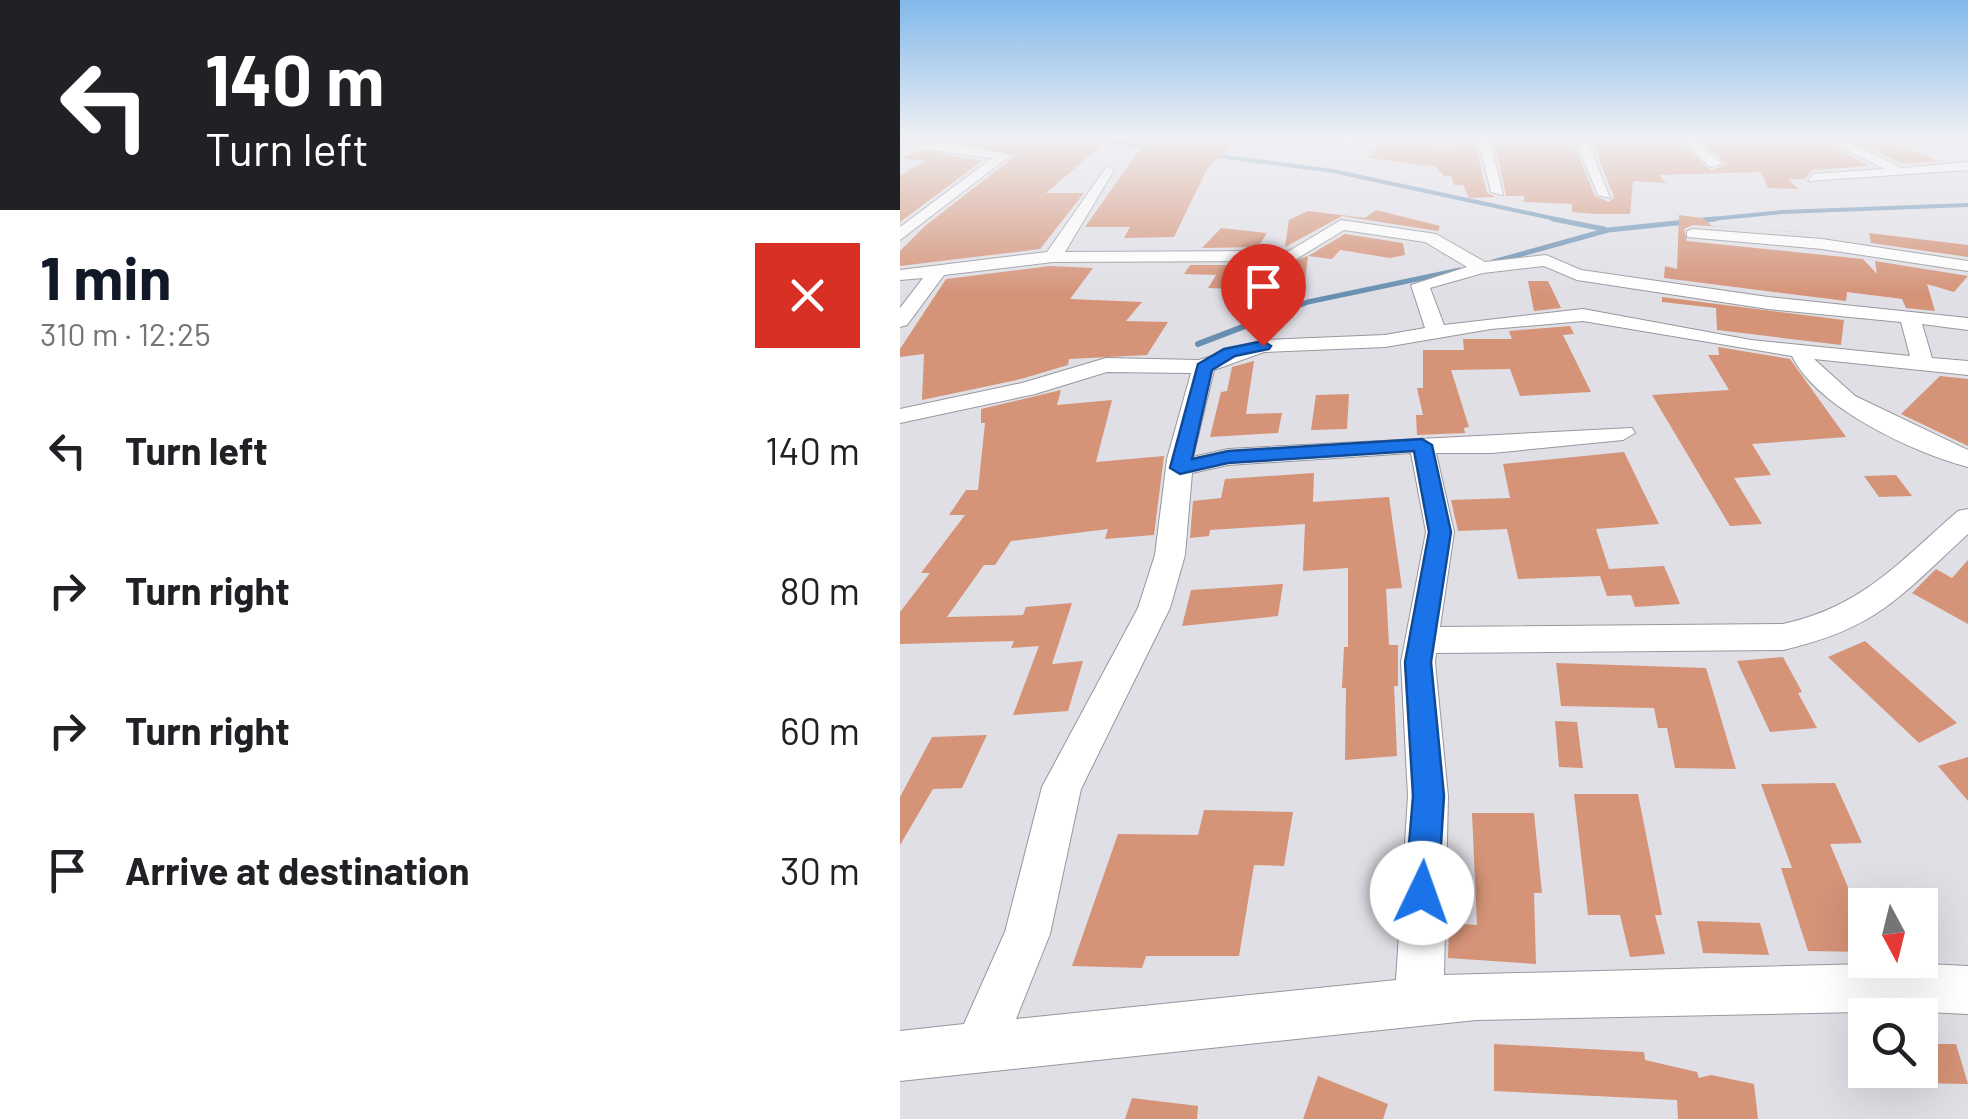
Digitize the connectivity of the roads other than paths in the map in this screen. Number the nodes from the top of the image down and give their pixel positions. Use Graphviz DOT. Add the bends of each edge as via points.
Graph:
graph roads {
  1 [pos="956,191"];
  2 [pos="1094,191"];
  3 [pos="1604,191"];
  4 [pos="1606,195"];
  5 [pos="1693,234"];
  6 [pos="900,235"];
  7 [pos="1053,257"];
  8 [pos="1968,266"];
  9 [pos="1482,268"];
  10 [pos="937,272"];
  11 [pos="900,275"];
  12 [pos="1919,318"];
  13 [pos="900,322"];
  14 [pos="1968,324"];
  15 [pos="1437,332"];
  16 [pos="1799,350"];
  17 [pos="1922,362"];
  18 [pos="1204,368"];
  19 [pos="1968,368"];
  20 [pos="900,416"];
  21 [pos="1623,433"];
  22 [pos="1422,445"];
  23 [pos="1968,459"];
  24 [pos="1180,468"];
  25 [pos="1968,518"];
  26 [pos="1422,640"];
  27 [pos="1968,990"];
  28 [pos="1420,1001"];
  29 [pos="980,1047"];
  30 [pos="900,1056"];
  1 -- 6 [label="street"];
  2 -- 7 [label="street"];
  3 -- 4 [label="street"];
  5 -- 8 [label="street"];
  7 -- 9 [label="street" via="1293,256 1342,225 1430,238"];
  7 -- 10 [label="street"];
  9 -- 12 [label="street" via="1546,260 1577,276"];
  9 -- 15 [label="street" via="1420,285"];
  10 -- 11 [label="street"];
  10 -- 13 [label="street"];
  12 -- 14 [label="street"];
  12 -- 17 [label="street" via="1910,329"];
  15 -- 16 [label="street" via="1583,315"];
  15 -- 18 [label="street" via="1242,348"];
  16 -- 17 [label="street"];
  16 -- 23 [label="street" via="1828,388"];
  17 -- 19 [label="street"];
  18 -- 20 [label="street" via="1106,365"];
  18 -- 24 [label="street"];
  21 -- 22 [label="street"];
  22 -- 24 [label="street" via="1228,457"];
  22 -- 26 [label="street" via="1440,532"];
  24 -- 29 [label="street" via="1170,555 1154,608 1062,787 1027,934"];
  25 -- 26 [label="street" via="1866,609 1831,626 1799,633"];
  26 -- 28 [label="street" via="1428,796"];
  27 -- 28 [label="street" via="1580,992"];
  28 -- 29 [label="street"];
  29 -- 30 [label="street"];
}
